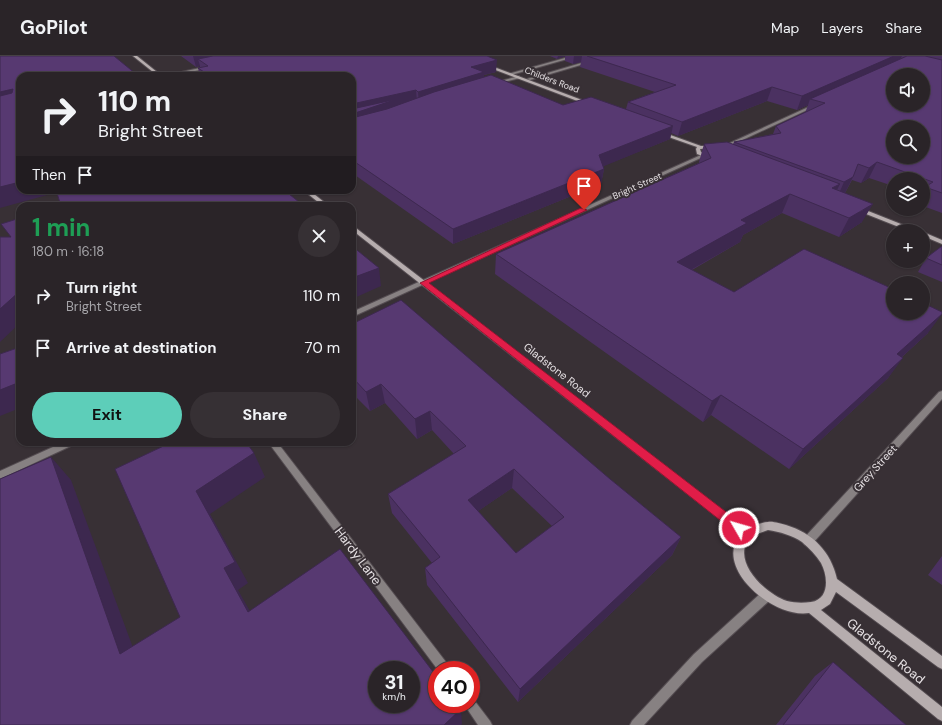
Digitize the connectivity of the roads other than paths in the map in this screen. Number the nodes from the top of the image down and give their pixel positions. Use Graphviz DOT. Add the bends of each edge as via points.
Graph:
graph roads {
  1 [pos="135,56"];
  2 [pos="576,56"];
  3 [pos="609,56"];
  4 [pos="480,62"];
  5 [pos="215,66"];
  6 [pos="155,72"];
  7 [pos="185,72"];
  8 [pos="509,74"];
  9 [pos="519,77"];
  10 [pos="529,80"];
  11 [pos="491,85"];
  12 [pos="820,103"];
  13 [pos="595,106"];
  14 [pos="653,129"];
  15 [pos="700,147"];
  16 [pos="720,148"];
  17 [pos="726,153"];
  18 [pos="703,156"];
  19 [pos="719,158"];
  20 [pos="311,194"];
  21 [pos="321,202"];
  22 [pos="850,206"];
  23 [pos="896,224"];
  24 [pos="356,229"];
  25 [pos="930,237"];
  26 [pos="942,242"];
  27 [pos="424,283"];
  28 [pos="356,313"];
  29 [pos="942,394"];
  30 [pos="63,446"];
  31 [pos="275,446"];
  32 [pos="0,475"];
  33 [pos="746,534"];
  34 [pos="808,540"];
  35 [pos="833,583"];
  36 [pos="765,597"];
  37 [pos="812,608"];
  38 [pos="438,661"];
  39 [pos="942,663"];
  40 [pos="477,713"];
  41 [pos="942,716"];
  42 [pos="486,725"];
  43 [pos="636,725"];
  1 -- 6 [label="street"];
  2 -- 8 [label="street"];
  3 -- 10 [label="street"];
  4 -- 8 [label="street, Childers Road"];
  5 -- 7 [label="street"];
  8 -- 9 [label="street, Childers Road"];
  9 -- 10 [label="street, Childers Road"];
  9 -- 11 [label="street"];
  10 -- 13 [label="street, Childers Road"];
  12 -- 16 [label="street"];
  14 -- 15 [label="street"];
  15 -- 16 [label="street"];
  15 -- 18 [label="street" via="697,151"];
  16 -- 17 [label="street"];
  18 -- 19 [label="street"];
  18 -- 27 [label="street, Bright Street"];
  20 -- 21 [label="street"];
  22 -- 23 [label="street"];
  24 -- 27 [label="street, Gladstone Road"];
  25 -- 26 [label="street"];
  27 -- 28 [label="street, Bright Street"];
  27 -- 33 [label="street, Gladstone Road"];
  29 -- 34 [label="street, Grey Street"];
  30 -- 32 [label="street"];
  31 -- 38 [label="street, Hardy Lane"];
  33 -- 34 [label="street" via="768,526 784,529"];
  33 -- 36 [label="street" via="740,542 740,564 748,580"];
  34 -- 35 [label="street" via="823,556 831,570"];
  35 -- 37 [label="street" via="830,594 821,604"];
  35 -- 39 [label="street, Gladstone Road"];
  36 -- 37 [label="street" via="799,609"];
  36 -- 43 [label="street" via="698,658"];
  37 -- 41 [label="street, Gladstone Road"];
  40 -- 42 [label="street"];
}
